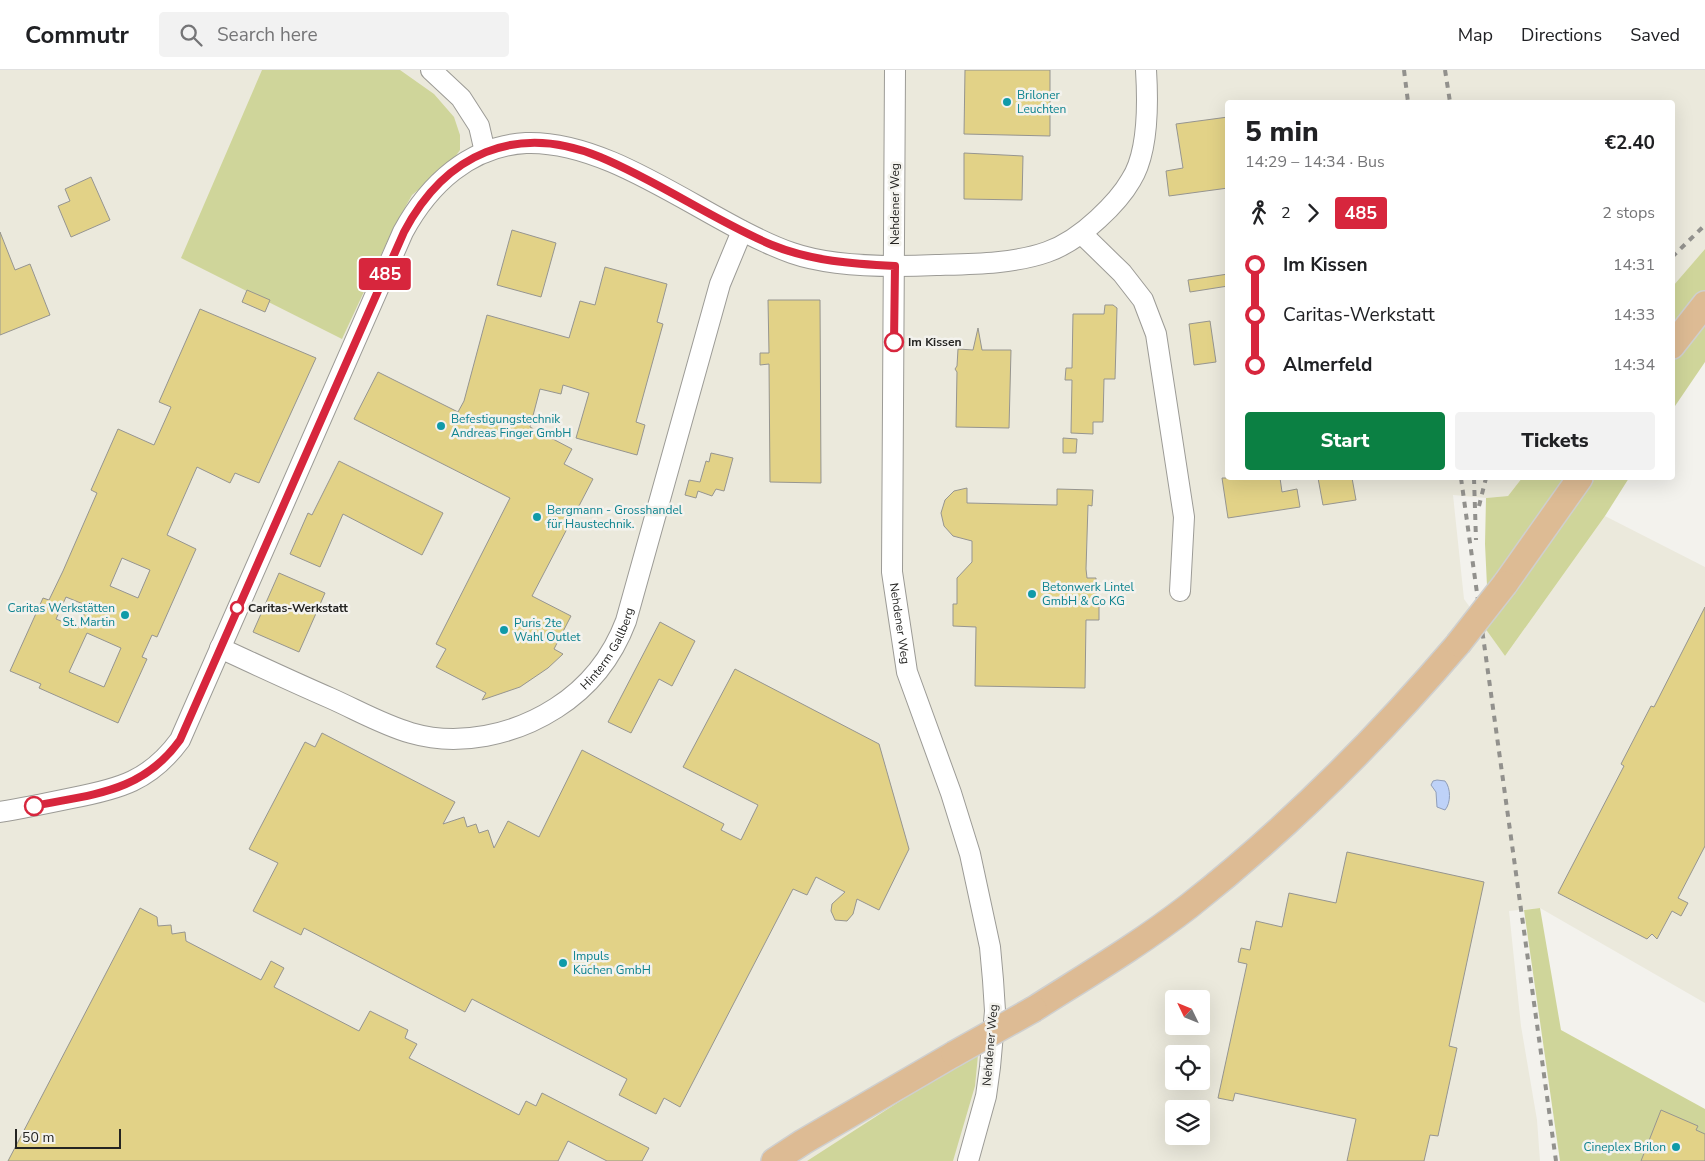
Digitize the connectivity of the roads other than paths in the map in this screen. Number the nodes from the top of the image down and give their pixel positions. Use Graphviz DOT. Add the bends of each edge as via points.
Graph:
graph roads {
  1 [pos="431,70"];
  2 [pos="895,70"];
  3 [pos="1146,70"];
  4 [pos="485,152"];
  5 [pos="742,230"];
  6 [pos="1082,234"];
  7 [pos="895,266"];
  8 [pos="1705,304"];
  9 [pos="1675,342"];
  10 [pos="1579,480"];
  11 [pos="1180,591"];
  12 [pos="220,648"];
  13 [pos="0,812"];
  14 [pos="774,1161"];
  15 [pos="968,1161"];
  1 -- 4 [label="street" via="461,98 479,126"];
  2 -- 7 [label="street, Nehdener Weg"];
  3 -- 6 [label="street" via="1143,146 1132,179 1108,210"];
  4 -- 5 [label="street" via="528,143 582,151 608,160"];
  4 -- 12 [label="street" via="440,180 414,212"];
  5 -- 7 [label="street" via="810,258"];
  5 -- 12 [label="street, Hinterm Gallberg" via="720,284 626,621 610,655 582,689 542,718 522,726 480,736 434,738 394,727"];
  6 -- 7 [label="street" via="1047,252 1003,261"];
  6 -- 11 [label="street" via="1122,273 1143,300 1156,334 1184,517"];
  7 -- 15 [label="street, Nehdener Weg" via="892,572 907,672 970,854 990,947 993,980 995,1011 986,1096"];
  8 -- 9 [label="main road"];
  10 -- 14 [label="main road, bridge" via="1458,644 1359,754 1283,827 1188,906 1097,970"];
  12 -- 13 [label="street" via="184,733 170,753 150,772 110,791"];
}
